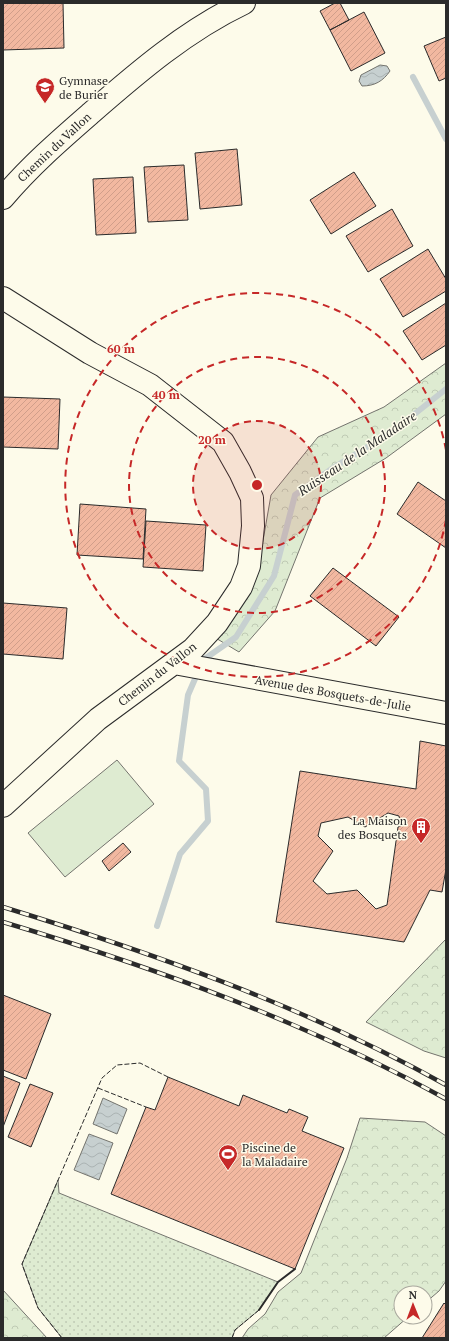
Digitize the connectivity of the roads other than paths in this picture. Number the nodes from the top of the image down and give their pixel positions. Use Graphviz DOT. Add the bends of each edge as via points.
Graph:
graph roads {
  1 [pos="244,3"];
  2 [pos="3,198"];
  3 [pos="3,298"];
  4 [pos="182,664"];
  5 [pos="446,713"];
  6 [pos="3,806"];
  1 -- 2 [label="street, Chemin du Vallon" via="180,39 38,159"];
  3 -- 4 [label="street, Chemin du Vallon" via="90,353 150,385 223,442 240,472 252,498 252,546 249,566 241,587 218,623"];
  4 -- 5 [label="street, Avenue des Bosquets-de-Julie"];
  4 -- 6 [label="street, Chemin du Vallon" via="98,719"];
}
